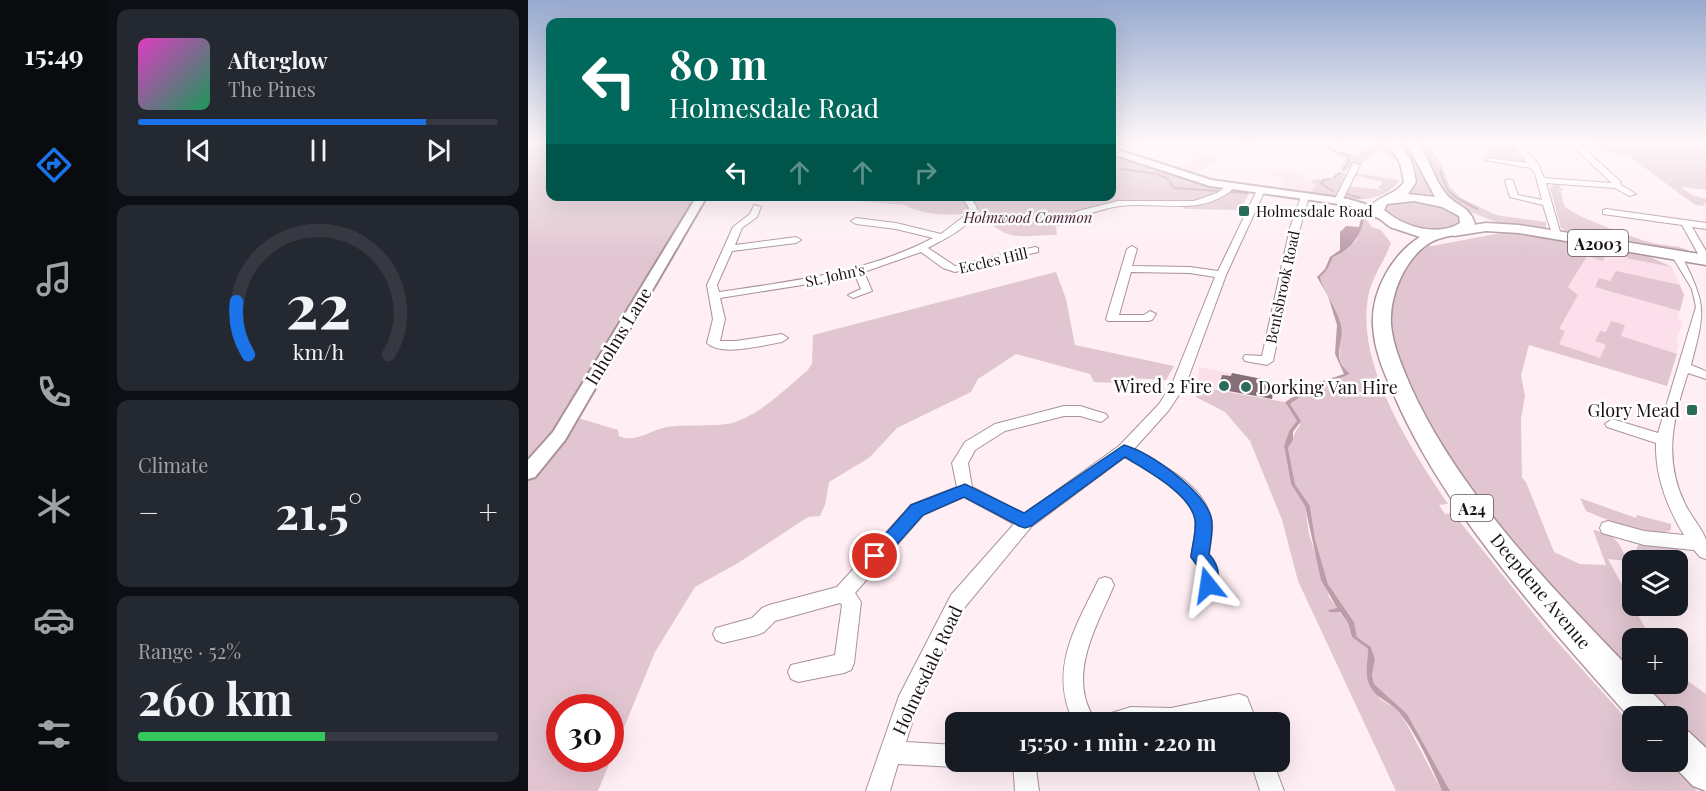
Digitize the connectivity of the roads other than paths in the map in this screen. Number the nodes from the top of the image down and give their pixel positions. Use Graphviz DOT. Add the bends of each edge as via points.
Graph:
graph roads {
  1 [pos="1196,179"];
  2 [pos="1351,179"];
  3 [pos="1410,179"];
  4 [pos="1432,179"];
  5 [pos="1610,179"];
  6 [pos="1540,180"];
  7 [pos="1509,181"];
  8 [pos="1232,186"];
  9 [pos="1617,186"];
  10 [pos="1261,190"];
  11 [pos="1632,194"];
  12 [pos="1305,196"];
  13 [pos="1387,199"];
  14 [pos="699,201"];
  15 [pos="968,201"];
  16 [pos="1343,201"];
  17 [pos="1547,203"];
  18 [pos="757,207"];
  19 [pos="1455,207"];
  20 [pos="1606,212"];
  21 [pos="1382,217"];
  22 [pos="856,221"];
  23 [pos="1058,222"];
  24 [pos="1685,223"];
  25 [pos="1706,226"];
  26 [pos="1519,229"];
  27 [pos="1448,233"];
  28 [pos="1556,235"];
  29 [pos="943,237"];
  30 [pos="796,240"];
  31 [pos="728,249"];
  32 [pos="923,249"];
  33 [pos="1132,249"];
  34 [pos="1035,250"];
  35 [pos="1677,256"];
  36 [pos="1401,260"];
  37 [pos="1706,260"];
  38 [pos="1127,269"];
  39 [pos="858,270"];
  40 [pos="1221,275"];
  41 [pos="853,295"];
  42 [pos="1702,295"];
  43 [pos="714,296"];
  44 [pos="1150,314"];
  45 [pos="782,338"];
  46 [pos="1250,358"];
  47 [pos="1684,367"];
  48 [pos="1706,375"];
  49 [pos="1101,417"];
  50 [pos="1612,424"];
  51 [pos="1664,440"];
  52 [pos="1124,450"];
  53 [pos="528,471"];
  54 [pos="965,490"];
  55 [pos="1025,522"];
  56 [pos="1608,528"];
  57 [pos="1702,548"];
  58 [pos="1105,585"];
  59 [pos="1208,585"];
  60 [pos="843,594"];
  61 [pos="723,634"];
  62 [pos="798,672"];
  63 [pos="1642,706"];
  64 [pos="1080,712"];
  65 [pos="1205,712"];
  66 [pos="1242,712"];
  67 [pos="890,752"];
  68 [pos="945,755"];
  69 [pos="1688,755"];
  70 [pos="1025,772"];
  71 [pos="1265,772"];
  72 [pos="1706,773"];
  73 [pos="878,791"];
  74 [pos="1027,791"];
  75 [pos="1272,791"];
  1 -- 8 [label="street"];
  2 -- 16 [label="street"];
  3 -- 13 [label="main road" via="1407,189"];
  4 -- 19 [label="main road" via="1437,194"];
  5 -- 9 [label="street"];
  6 -- 9 [label="street"];
  6 -- 17 [label="street"];
  7 -- 17 [label="street" via="1514,197"];
  8 -- 10 [label="street"];
  8 -- 23 [label="street" via="1225,193 1188,205 1123,203"];
  9 -- 11 [label="street"];
  10 -- 12 [label="street"];
  10 -- 40 [label="street, Holmesdale Road"];
  12 -- 16 [label="street"];
  12 -- 46 [label="street, Bentsbrook Road" via="1267,361"];
  13 -- 16 [label="street"];
  13 -- 19 [label="main road" via="1428,199"];
  13 -- 21 [label="main road" via="1377,207"];
  14 -- 53 [label="street, Inholms Lane" via="559,436"];
  15 -- 29 [label="street, St. John's" via="973,208 971,215"];
  16 -- 21 [label="street"];
  17 -- 28 [label="street"];
  18 -- 31 [label="street" via="738,227"];
  19 -- 26 [label="main road, A2003"];
  19 -- 27 [label="main road" via="1465,214 1468,224"];
  20 -- 24 [label="street"];
  21 -- 27 [label="main road" via="1412,230"];
  21 -- 36 [label="main road" via="1400,237"];
  22 -- 29 [label="street"];
  24 -- 25 [label="street"];
  24 -- 37 [label="street"];
  26 -- 27 [label="main road, A2003" via="1486,227"];
  26 -- 28 [label="main road, A2003"];
  27 -- 36 [label="main road, Deepdene Avenue / A24" via="1420,242"];
  28 -- 35 [label="main road, A2003"];
  29 -- 32 [label="street, St. John's"];
  30 -- 31 [label="street"];
  31 -- 43 [label="street" via="712,285"];
  32 -- 34 [label="street, Eccles Hill" via="946,268 955,270"];
  32 -- 39 [label="street, St. John's"];
  33 -- 38 [label="street"];
  35 -- 37 [label="main road, A2003"];
  35 -- 42 [label="street"];
  36 -- 63 [label="main road, Deepdene Avenue / A24" via="1387,288 1382,325 1388,357 1413,417 1465,498 1504,549"];
  38 -- 40 [label="street" via="1190,270"];
  38 -- 44 [label="street" via="1112,319 1148,318"];
  39 -- 41 [label="street" via="867,291"];
  39 -- 43 [label="street, St. John's"];
  40 -- 52 [label="street, Holmesdale Road" via="1179,384 1164,407"];
  42 -- 47 [label="street"];
  43 -- 45 [label="street" via="719,319 713,343 718,346"];
  47 -- 48 [label="street"];
  47 -- 51 [label="street"];
  49 -- 54 [label="street" via="1064,411 1000,427 970,446 960,463"];
  50 -- 51 [label="street"];
  51 -- 57 [label="street" via="1666,473"];
  52 -- 55 [label="street, Holmesdale Road"];
  52 -- 59 [label="street" via="1172,479 1192,499 1203,518 1200,557 1209,567"];
  54 -- 55 [label="street"];
  54 -- 60 [label="street" via="917,510"];
  55 -- 67 [label="street, Holmesdale Road" via="958,602 907,704"];
  56 -- 57 [label="street"];
  58 -- 64 [label="street" via="1072,674"];
  60 -- 61 [label="street" via="769,614 757,626"];
  60 -- 62 [label="street" via="852,602 844,663"];
  65 -- 66 [label="street" via="1239,705"];
  67 -- 68 [label="street"];
  67 -- 73 [label="street, Holmesdale Road"];
  69 -- 72 [label="main road"];
  70 -- 74 [label="street"];
  71 -- 75 [label="street"];
}
